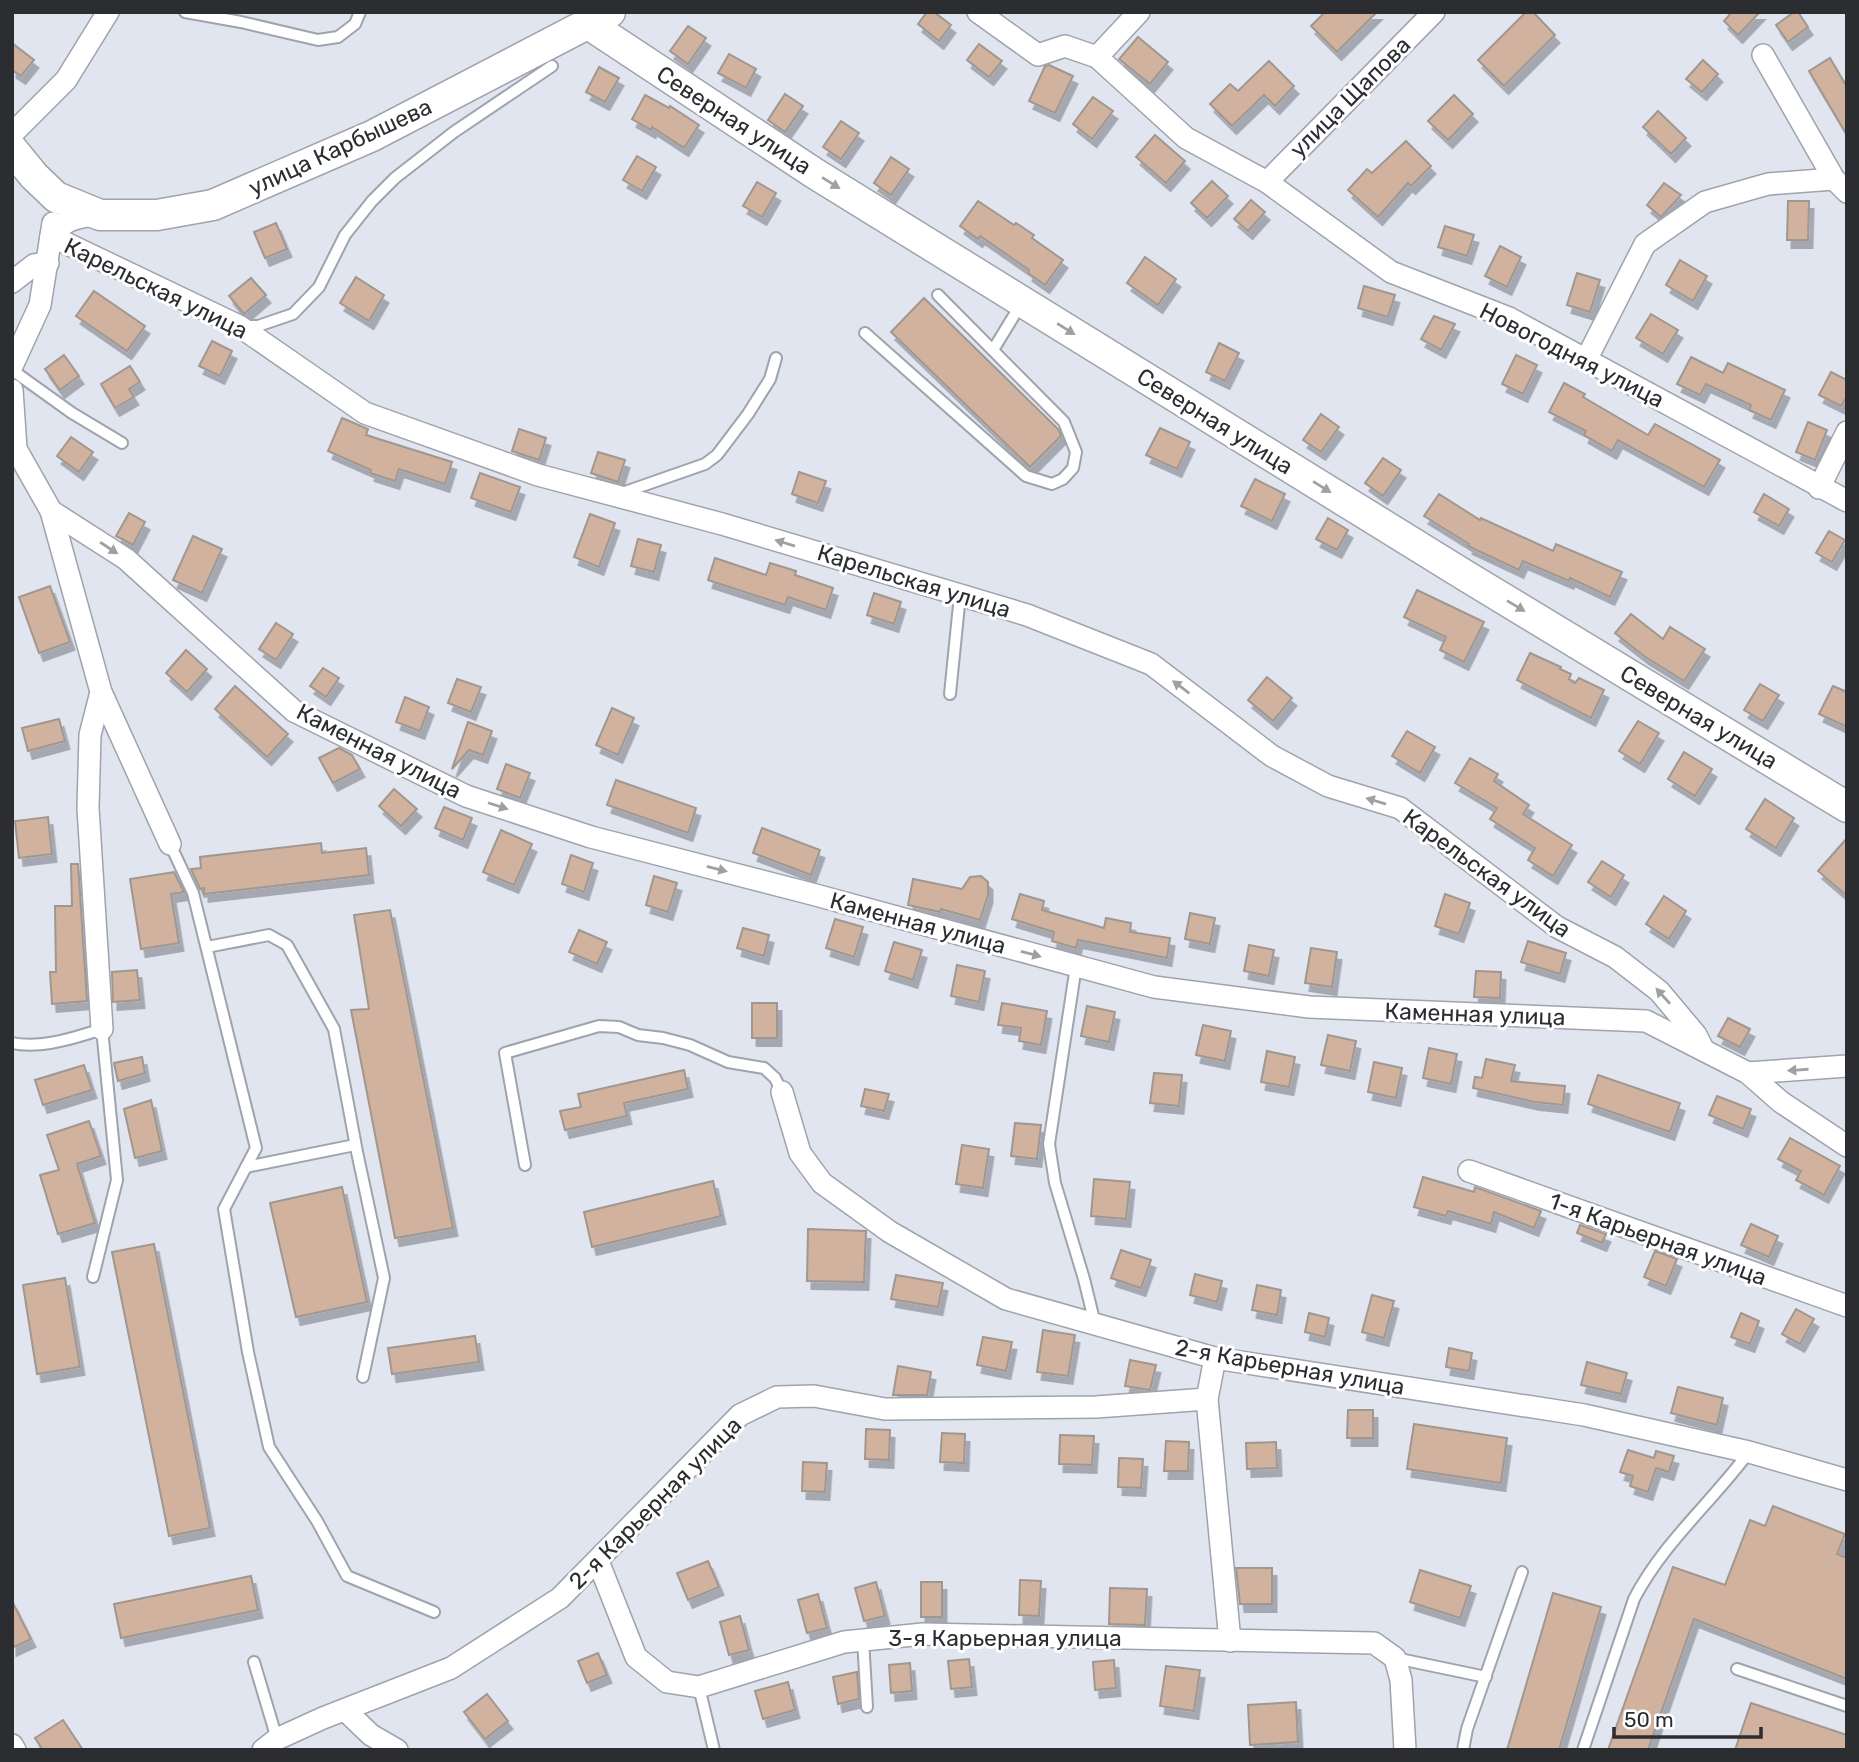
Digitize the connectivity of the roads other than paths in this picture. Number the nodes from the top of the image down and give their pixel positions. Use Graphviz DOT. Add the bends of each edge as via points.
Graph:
graph roads {
  1 [pos="108,12"];
  2 [pos="185,12"];
  3 [pos="360,12"];
  4 [pos="978,12"];
  5 [pos="1139,12"];
  6 [pos="1434,12"];
  7 [pos="243,17"];
  8 [pos="600,19"];
  9 [pos="1763,55"];
  10 [pos="1097,57"];
  11 [pos="552,66"];
  12 [pos="12,134"];
  13 [pos="12,149"];
  14 [pos="1266,182"];
  15 [pos="1840,185"];
  16 [pos="56,197"];
  17 [pos="100,215"];
  18 [pos="51,236"];
  19 [pos="48,263"];
  20 [pos="12,282"];
  21 [pos="939,295"];
  22 [pos="1023,302"];
  23 [pos="239,326"];
  24 [pos="865,333"];
  25 [pos="993,350"];
  26 [pos="14,357"];
  27 [pos="776,358"];
  28 [pos="1586,360"];
  29 [pos="12,390"];
  30 [pos="1847,432"];
  31 [pos="122,443"];
  32 [pos="1819,488"];
  33 [pos="616,495"];
  34 [pos="1847,501"];
  35 [pos="51,511"];
  36 [pos="960,595"];
  37 [pos="101,692"];
  38 [pos="950,694"];
  39 [pos="1847,807"];
  40 [pos="170,844"];
  41 [pos="207,947"];
  42 [pos="1076,966"];
  43 [pos="102,1029"];
  44 [pos="12,1043"];
  45 [pos="1704,1051"];
  46 [pos="1847,1066"];
  47 [pos="1748,1073"];
  48 [pos="782,1092"];
  49 [pos="355,1144"];
  50 [pos="1847,1146"];
  51 [pos="525,1165"];
  52 [pos="246,1167"];
  53 [pos="1469,1171"];
  54 [pos="93,1278"];
  55 [pos="1847,1306"];
  56 [pos="1095,1324"];
  57 [pos="1215,1358"];
  58 [pos="363,1377"];
  59 [pos="1207,1399"];
  60 [pos="1749,1452"];
  61 [pos="1847,1480"];
  62 [pos="598,1562"];
  63 [pos="1522,1572"];
  64 [pos="433,1612"];
  65 [pos="863,1639"];
  66 [pos="1230,1641"];
  67 [pos="1395,1658"];
  68 [pos="254,1662"];
  69 [pos="1737,1669"];
  70 [pos="1486,1677"];
  71 [pos="699,1687"];
  72 [pos="1847,1706"];
  73 [pos="867,1707"];
  74 [pos="346,1711"];
  75 [pos="12,1745"];
  76 [pos="270,1745"];
  77 [pos="15,1750"];
  78 [pos="397,1750"];
  79 [pos="714,1750"];
  80 [pos="1405,1750"];
  81 [pos="1463,1750"];
  82 [pos="1583,1750"];
  1 -- 12 [label="street" via="66,80"];
  2 -- 7 [label="lane"];
  3 -- 7 [label="lane" via="355,24 338,37 318,40"];
  4 -- 10 [label="street" via="1038,55 1065,46"];
  5 -- 10 [label="street"];
  6 -- 14 [label="street, улица Щапова"];
  8 -- 17 [label="main road, улица Карбышева" via="372,136 213,205 157,215"];
  8 -- 22 [label="main road, Северная улица, one-way" via="814,173"];
  9 -- 15 [label="street"];
  10 -- 14 [label="street, Новогодняя улица" via="1186,138"];
  11 -- 23 [label="lane" via="453,132 396,178 345,235 319,287 293,313 258,327"];
  13 -- 16 [label="main road"];
  14 -- 28 [label="street, Новогодняя улица" via="1391,272 1509,318"];
  15 -- 28 [label="street" via="1768,184 1705,202 1645,244"];
  16 -- 17 [label="main road, улица Карбышева"];
  16 -- 18 [label="street"];
  17 -- 18 [label="street" via="70,220"];
  18 -- 19 [label="street"];
  18 -- 23 [label="street, Карельская улица"];
  19 -- 20 [label="street" via="34,265"];
  19 -- 26 [label="street" via="40,305"];
  21 -- 25 [label="lane"];
  22 -- 25 [label="lane"];
  22 -- 39 [label="main road, Северная улица, one-way"];
  23 -- 33 [label="street, Карельская улица" via="365,413 538,475"];
  24 -- 25 [label="lane" via="1026,476 1052,484 1063,479 1073,468 1076,452 1064,422"];
  26 -- 31 [label="lane" via="72,413"];
  27 -- 33 [label="lane" via="770,379 717,455 705,464"];
  28 -- 32 [label="street, Новогодняя улица"];
  29 -- 35 [label="street" via="16,449"];
  30 -- 32 [label="street"];
  32 -- 34 [label="street, Новогодняя улица"];
  36 -- 33 [label="street, Карельская улица, one-way"];
  35 -- 37 [label="street"];
  35 -- 42 [label="street, Каменная улица, one-way" via="126,559 294,711 466,796 591,837"];
  36 -- 38 [label="lane"];
  45 -- 36 [label="street, Карельская улица, one-way" via="1659,991 1615,957 1557,928 1400,808 1328,786 1272,756 1151,664 1027,615"];
  37 -- 40 [label="street"];
  37 -- 43 [label="street" via="90,735 88,808"];
  40 -- 41 [label="lane" via="193,893"];
  41 -- 49 [label="lane" via="269,935 286,944 334,1029"];
  41 -- 52 [label="lane" via="256,1148"];
  42 -- 45 [label="street, Каменная улица" via="1154,987 1309,1007 1646,1021"];
  42 -- 56 [label="lane" via="1049,1144 1055,1183"];
  43 -- 44 [label="lane" via="76,1037"];
  43 -- 54 [label="lane" via="117,1180"];
  45 -- 47 [label="street, Каменная улица"];
  46 -- 47 [label="street, one-way"];
  47 -- 50 [label="street, Каменная улица"];
  48 -- 51 [label="lane" via="764,1068 728,1062 663,1038 599,1026 505,1053"];
  48 -- 56 [label="street, 2-я Карьерная улица" via="800,1153 822,1183 890,1232 1006,1298"];
  49 -- 52 [label="lane"];
  49 -- 58 [label="lane" via="384,1278"];
  52 -- 64 [label="lane" via="224,1209 269,1447 347,1576"];
  53 -- 55 [label="street, 1-я Карьерная улица"];
  56 -- 57 [label="street, 2-я Карьерная улица"];
  57 -- 59 [label="street"];
  57 -- 60 [label="street, 2-я Карьерная улица" via="1584,1415"];
  59 -- 62 [label="street, 2-я Карьерная улица" via="1096,1407 885,1409 814,1396 777,1397 740,1415"];
  59 -- 66 [label="street"];
  60 -- 61 [label="street, 2-я Карьерная улица"];
  60 -- 82 [label="lane" via="1644,1579"];
  62 -- 71 [label="street, 3-я Карьерная улица" via="636,1657 667,1682"];
  62 -- 74 [label="street, 2-я Карьерная улица" via="560,1598 451,1668"];
  63 -- 70 [label="lane"];
  65 -- 66 [label="street, 3-я Карьерная улица" via="923,1634"];
  65 -- 71 [label="street, 3-я Карьерная улица"];
  65 -- 73 [label="lane"];
  66 -- 67 [label="street, 3-я Карьерная улица" via="1374,1643"];
  67 -- 70 [label="lane"];
  67 -- 80 [label="street" via="1401,1680"];
  68 -- 76 [label="lane"];
  69 -- 72 [label="lane"];
  70 -- 81 [label="lane"];
  71 -- 79 [label="lane"];
  74 -- 76 [label="street, 2-я Карьерная улица"];
  74 -- 78 [label="street" via="371,1735"];
  75 -- 77 [label="street"];
}
